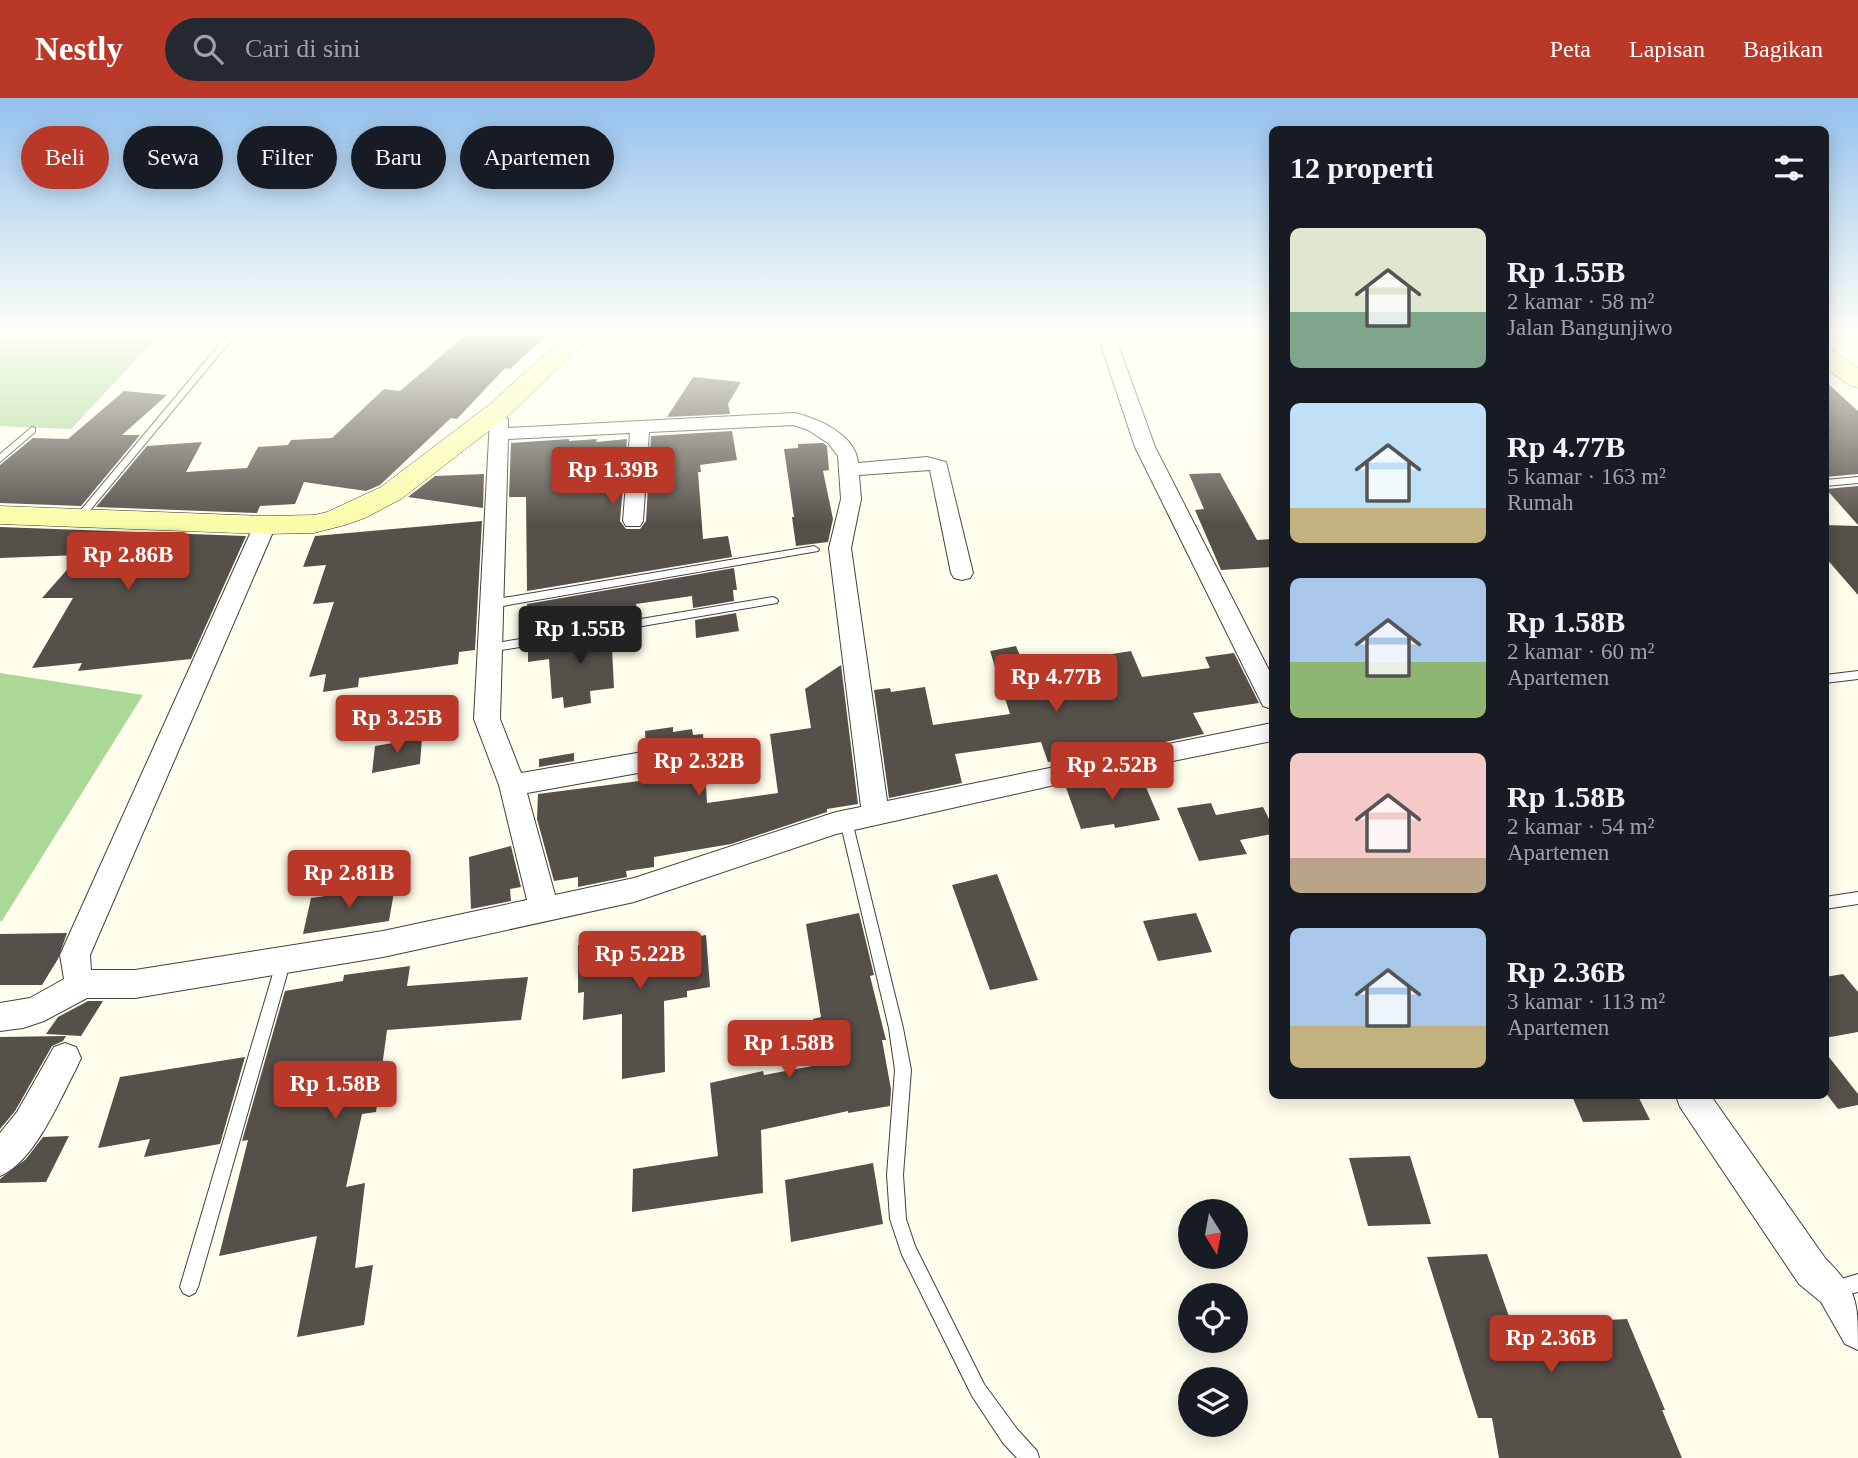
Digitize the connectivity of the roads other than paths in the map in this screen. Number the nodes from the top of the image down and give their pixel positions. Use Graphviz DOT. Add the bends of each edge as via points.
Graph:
graph roads {
  1 [pos="180,396"];
  2 [pos="523,396"];
  3 [pos="1127,396"];
  4 [pos="499,422"];
  5 [pos="640,427"];
  6 [pos="32,430"];
  7 [pos="0,459"];
  8 [pos="849,470"];
  9 [pos="1858,480"];
  10 [pos="1829,483"];
  11 [pos="0,515"];
  12 [pos="79,518"];
  13 [pos="633,521"];
  14 [pos="265,525"];
  15 [pos="814,549"];
  16 [pos="962,573"];
  17 [pos="773,601"];
  18 [pos="491,604"];
  19 [pos="489,648"];
  20 [pos="1858,675"];
  21 [pos="1829,679"];
  22 [pos="1269,694"];
  23 [pos="1269,733"];
  24 [pos="660,759"];
  25 [pos="512,785"];
  26 [pos="875,814"];
  27 [pos="846,821"];
  28 [pos="1858,898"];
  29 [pos="1829,902"];
  30 [pos="544,909"];
  31 [pos="284,960"];
  32 [pos="83,985"];
  33 [pos="0,1017"];
  34 [pos="65,1058"];
  35 [pos="1694,1099"];
  36 [pos="0,1159"];
  37 [pos="1846,1286"];
  38 [pos="189,1287"];
  39 [pos="1858,1331"];
  40 [pos="1030,1458"];
  1 -- 12 [label="lane"];
  2 -- 4 [label="main road"];
  3 -- 22 [label="street" via="1145,447"];
  4 -- 5 [label="street"];
  4 -- 14 [label="main road" via="355,512 314,524"];
  4 -- 18 [label="street"];
  5 -- 8 [label="street" via="795,419 815,426 844,447"];
  5 -- 13 [label="street"];
  6 -- 7 [label="lane"];
  8 -- 16 [label="street" via="927,463 939,466"];
  8 -- 26 [label="street" via="851,499 839,548"];
  9 -- 10 [label="lane"];
  11 -- 12 [label="main road"];
  12 -- 14 [label="main road"];
  14 -- 32 [label="street" via="75,954 76,973"];
  15 -- 18 [label="lane"];
  17 -- 19 [label="lane"];
  18 -- 19 [label="street"];
  19 -- 25 [label="street" via="487,719"];
  20 -- 21 [label="lane"];
  23 -- 26 [label="street"];
  24 -- 25 [label="street"];
  25 -- 30 [label="street"];
  26 -- 27 [label="street"];
  27 -- 30 [label="street" via="634,890"];
  27 -- 40 [label="lane" via="903,1070 895,1175 898,1219 908,1249 978,1390"];
  28 -- 29 [label="lane"];
  30 -- 31 [label="street"];
  31 -- 32 [label="street" via="135,984"];
  31 -- 38 [label="lane"];
  32 -- 33 [label="street" via="37,1010"];
  34 -- 36 [label="street" via="29,1124"];
  35 -- 37 [label="street" via="1811,1271"];
  37 -- 39 [label="street"];
}
